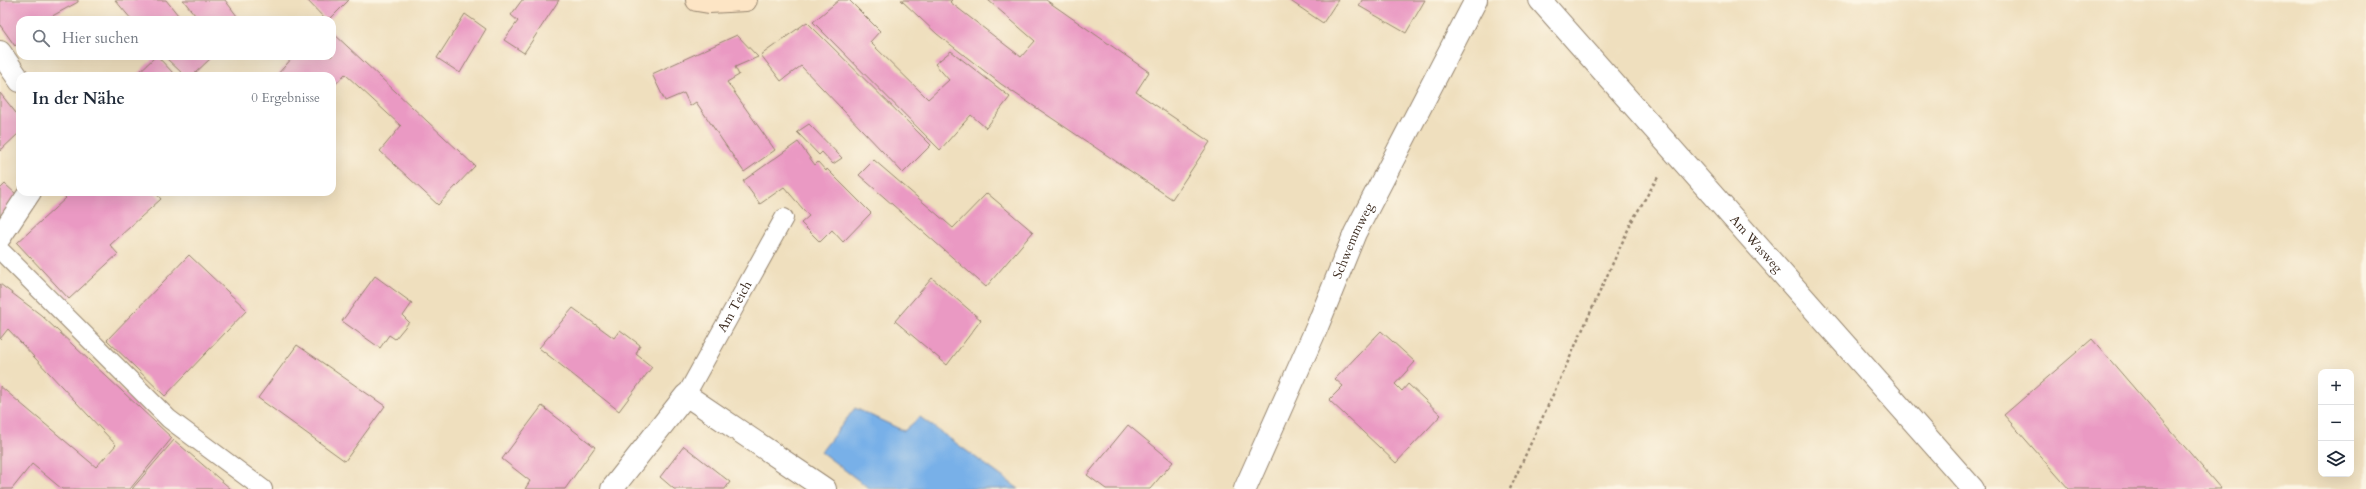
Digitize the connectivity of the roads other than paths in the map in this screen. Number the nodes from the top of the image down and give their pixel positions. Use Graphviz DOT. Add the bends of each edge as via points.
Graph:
graph roads {
  1 [pos="697,0"];
  2 [pos="746,0"];
  3 [pos="1476,0"];
  4 [pos="1540,0"];
  5 [pos="0,52"];
  6 [pos="16,74"];
  7 [pos="27,196"];
  8 [pos="784,218"];
  9 [pos="0,237"];
  10 [pos="0,250"];
  11 [pos="686,395"];
  12 [pos="263,489"];
  13 [pos="612,489"];
  14 [pos="825,489"];
  15 [pos="1245,489"];
  16 [pos="1973,489"];
  1 -- 2 [label="street"];
  3 -- 15 [label="street, Schwemmweg" via="1355,233 1317,327"];
  4 -- 16 [label="street, Am Wasweg"];
  5 -- 6 [label="street"];
  7 -- 9 [label="street"];
  8 -- 11 [label="lane, Am Teich"];
  10 -- 12 [label="lane" via="168,419"];
  11 -- 13 [label="street"];
  11 -- 14 [label="street"];
}
